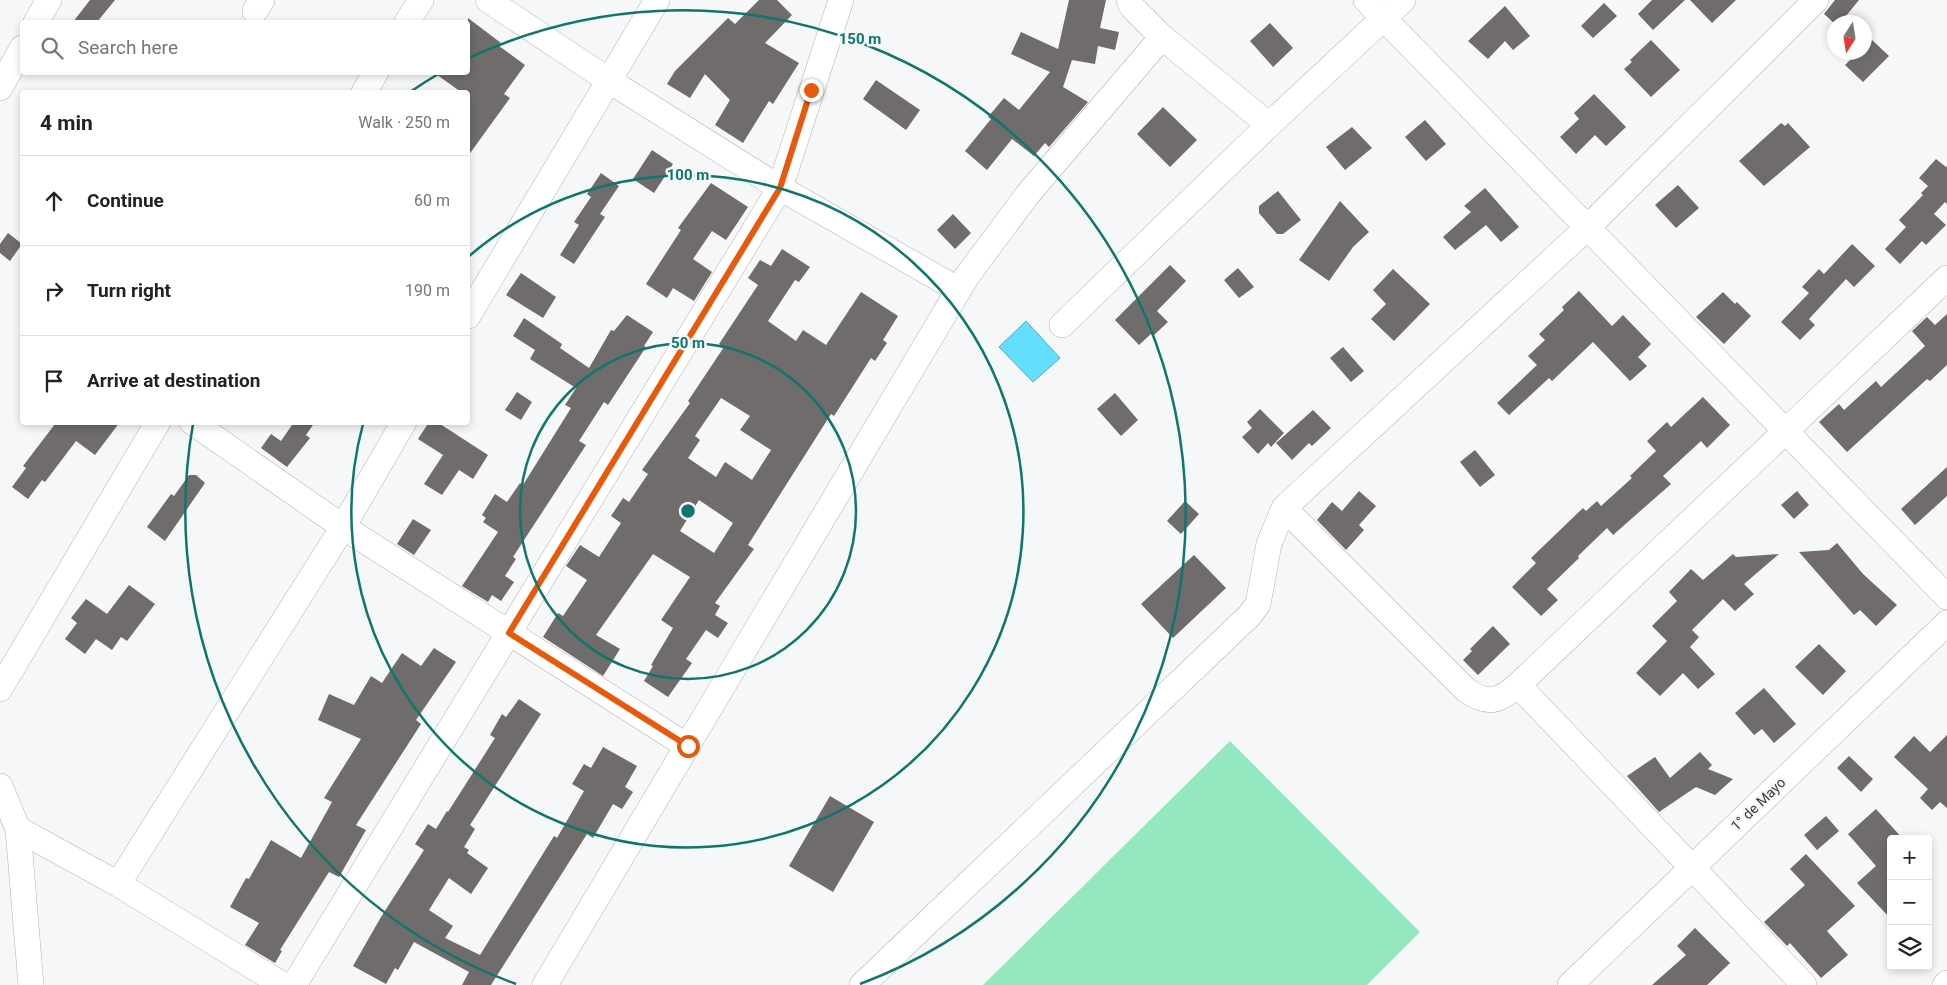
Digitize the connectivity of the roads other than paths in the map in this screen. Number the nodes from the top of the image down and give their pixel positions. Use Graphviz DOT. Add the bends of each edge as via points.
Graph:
graph roads {
  1 [pos="49,0"];
  2 [pos="421,0"];
  3 [pos="488,0"];
  4 [pos="657,0"];
  5 [pos="841,0"];
  6 [pos="1129,0"];
  7 [pos="1366,0"];
  8 [pos="1403,0"];
  9 [pos="1816,0"];
  10 [pos="1384,18"];
  11 [pos="37,20"];
  12 [pos="408,20"];
  13 [pos="1162,36"];
  14 [pos="20,52"];
  15 [pos="374,75"];
  16 [pos="608,80"];
  17 [pos="0,88"];
  18 [pos="365,90"];
  19 [pos="1269,125"];
  20 [pos="780,188"];
  21 [pos="1588,227"];
  22 [pos="1947,278"];
  23 [pos="958,290"];
  24 [pos="470,313"];
  25 [pos="1062,325"];
  26 [pos="156,425"];
  27 [pos="196,425"];
  28 [pos="402,425"];
  29 [pos="1786,432"];
  30 [pos="1284,508"];
  31 [pos="343,527"];
  32 [pos="1947,597"];
  33 [pos="1947,624"];
  34 [pos="509,633"];
  35 [pos="1518,685"];
  36 [pos="0,689"];
  37 [pos="688,746"];
  38 [pos="0,786"];
  39 [pos="18,829"];
  40 [pos="1692,868"];
  41 [pos="118,884"];
  42 [pos="31,985"];
  43 [pos="283,985"];
  44 [pos="294,985"];
  45 [pos="545,985"];
  46 [pos="862,985"];
  47 [pos="1570,985"];
  48 [pos="1804,985"];
  1 -- 11 [label="street"];
  2 -- 12 [label="street"];
  3 -- 16 [label="street"];
  4 -- 16 [label="street"];
  5 -- 20 [label="street"];
  6 -- 13 [label="street" via="1132,7"];
  7 -- 10 [label="street"];
  8 -- 10 [label="street"];
  9 -- 21 [label="street"];
  10 -- 19 [label="street"];
  10 -- 21 [label="street"];
  13 -- 19 [label="street"];
  13 -- 23 [label="street" via="1028,194"];
  14 -- 17 [label="street"];
  15 -- 18 [label="street"];
  16 -- 20 [label="street"];
  16 -- 24 [label="street"];
  19 -- 25 [label="street"];
  20 -- 23 [label="street"];
  20 -- 34 [label="street"];
  21 -- 29 [label="street"];
  21 -- 30 [label="street"];
  22 -- 29 [label="street"];
  23 -- 37 [label="street"];
  26 -- 36 [label="street"];
  27 -- 31 [label="street"];
  28 -- 31 [label="street"];
  29 -- 32 [label="street"];
  29 -- 35 [label="street"];
  30 -- 35 [label="street" via="1466,690 1477,698 1493,700 1507,695"];
  30 -- 46 [label="street" via="1269,544 1258,604 1250,615"];
  31 -- 34 [label="street"];
  31 -- 41 [label="street"];
  33 -- 40 [label="street, 1° de Mayo"];
  34 -- 37 [label="street"];
  34 -- 44 [label="street"];
  35 -- 40 [label="street"];
  37 -- 45 [label="street"];
  38 -- 39 [label="street"];
  39 -- 41 [label="street"];
  39 -- 42 [label="street"];
  40 -- 47 [label="street, 1° de Mayo"];
  40 -- 48 [label="street"];
  41 -- 43 [label="street"];
}
